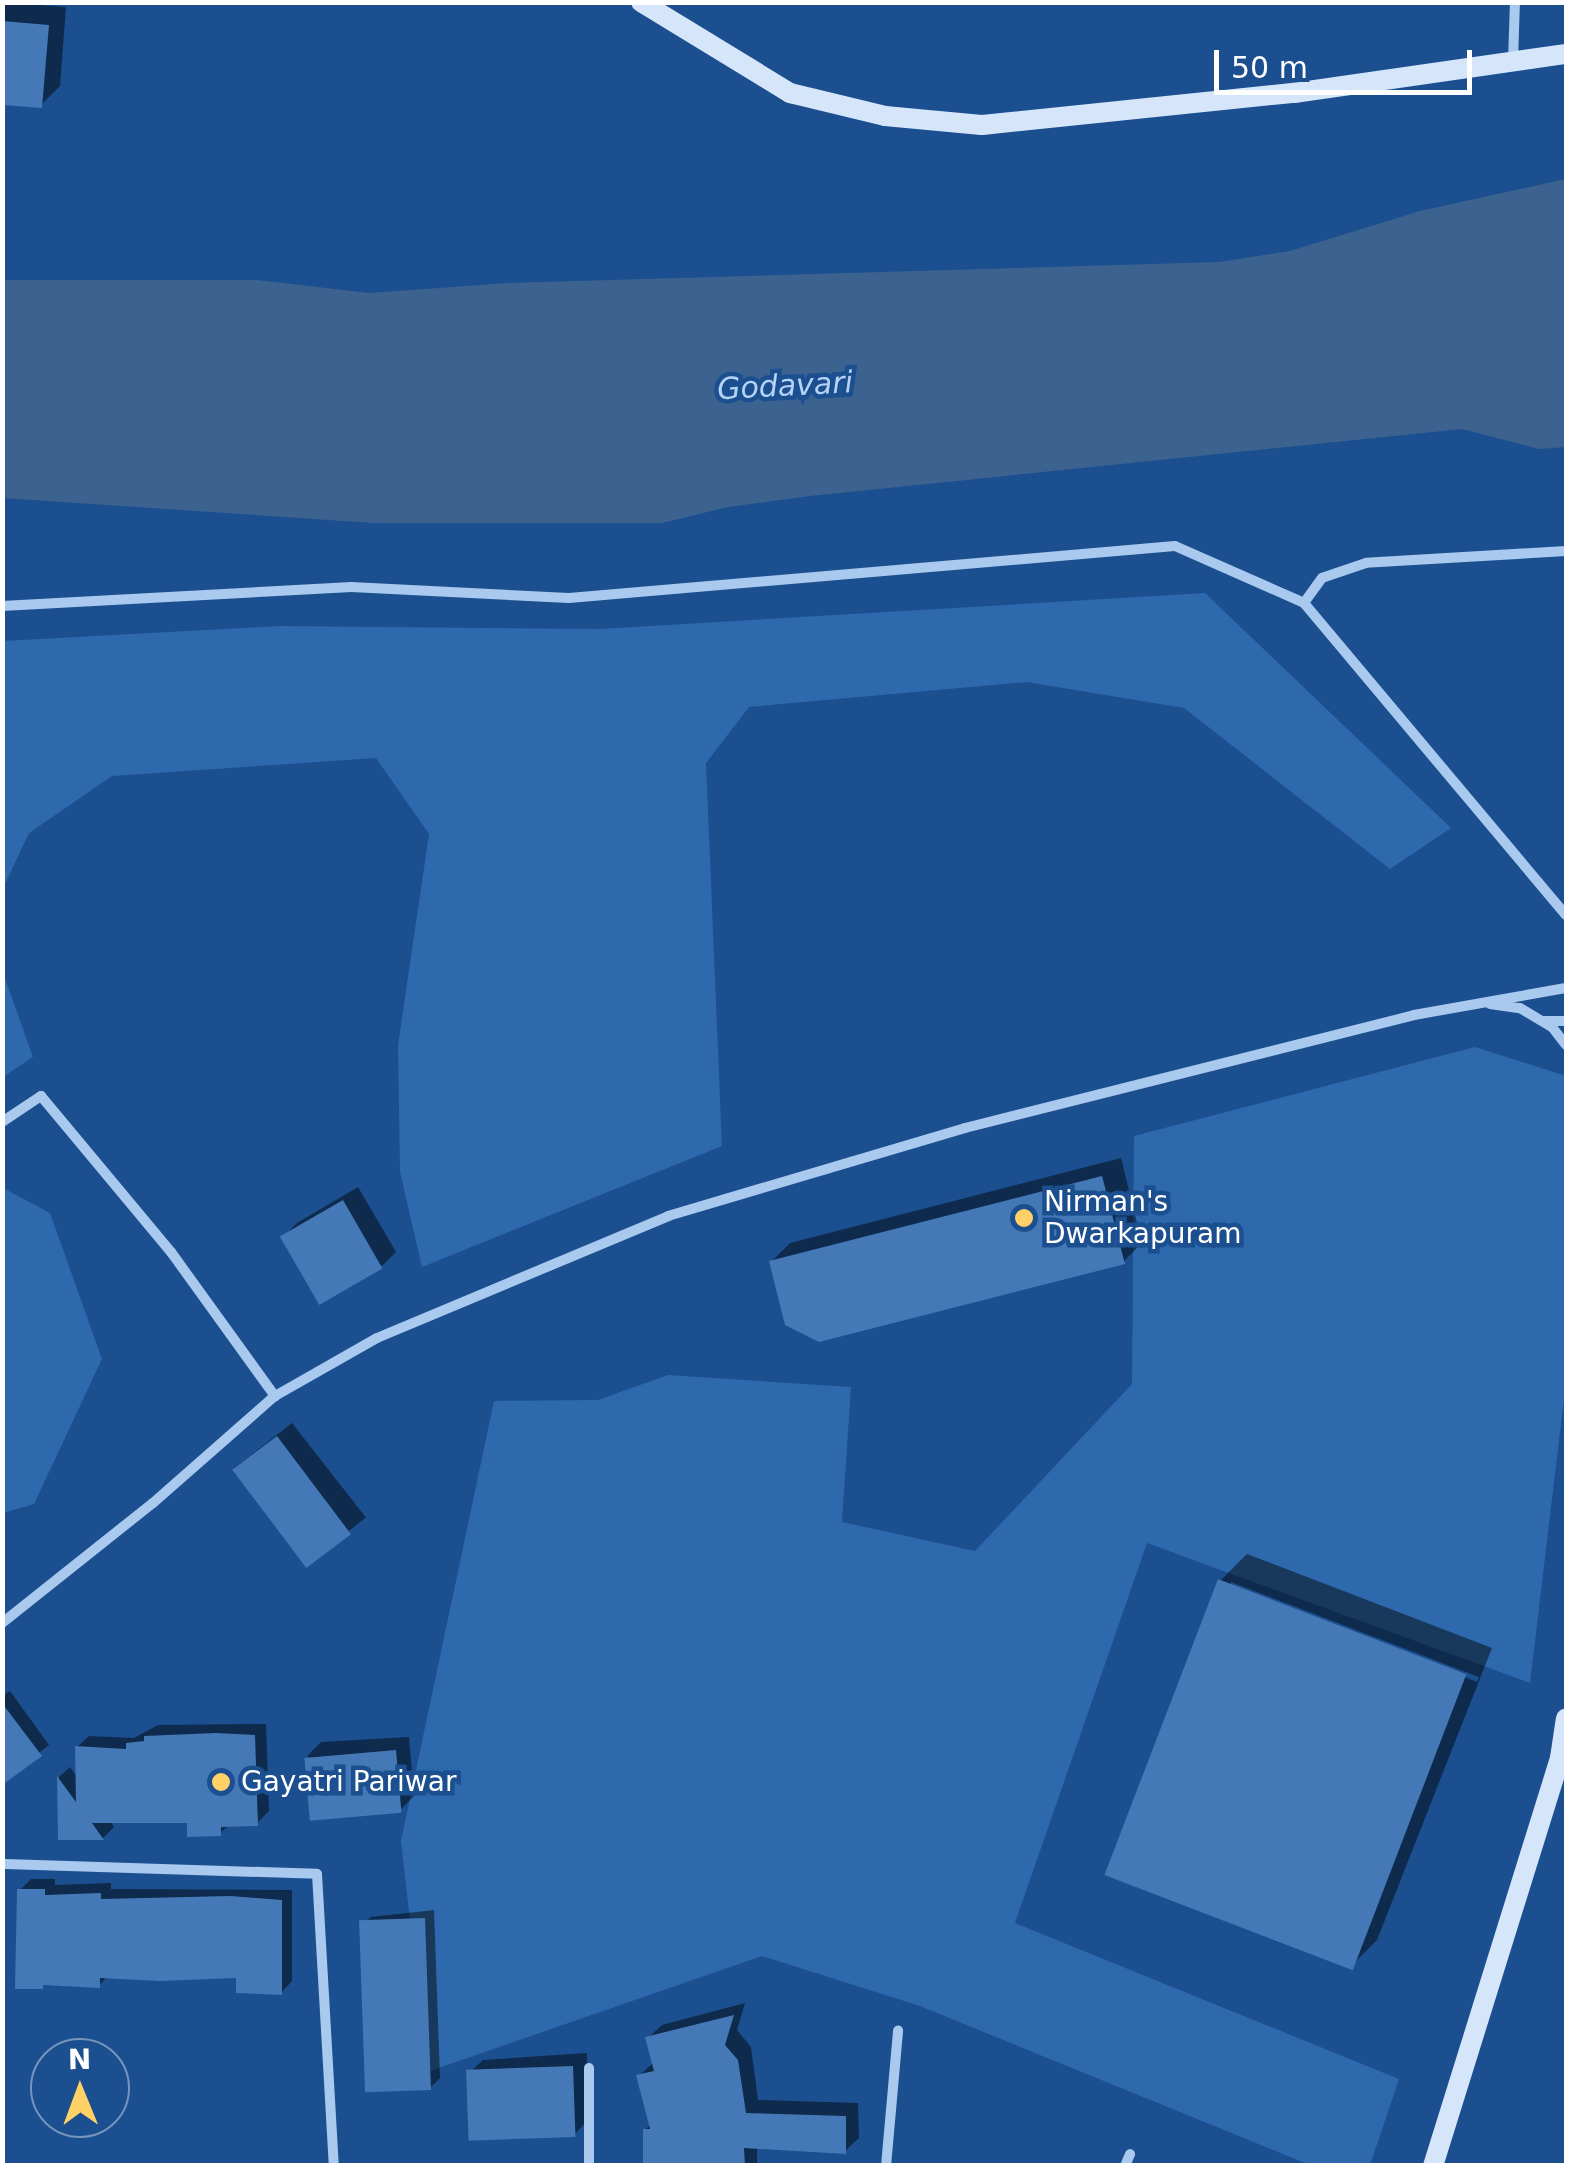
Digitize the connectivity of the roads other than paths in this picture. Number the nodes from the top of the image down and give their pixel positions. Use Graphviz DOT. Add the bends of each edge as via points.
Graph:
graph roads {
  1 [pos="642,2"];
  2 [pos="1515,2"];
  3 [pos="1566,54"];
  4 [pos="1513,62"];
  5 [pos="1566,552"];
  6 [pos="1304,602"];
  7 [pos="2,606"];
  8 [pos="1566,914"];
  9 [pos="1566,988"];
  10 [pos="1479,1002"];
  11 [pos="1541,1021"];
  12 [pos="1566,1021"];
  13 [pos="1566,1045"];
  14 [pos="2,1122"];
  15 [pos="276,1396"];
  16 [pos="2,1624"];
  17 [pos="1566,1718"];
  18 [pos="5,1864"];
  19 [pos="898,2031"];
  20 [pos="589,2068"];
  21 [pos="1130,2154"];
  22 [pos="334,2166"];
  23 [pos="589,2166"];
  24 [pos="886,2166"];
  25 [pos="1125,2166"];
  26 [pos="1433,2166"];
  1 -- 4 [label="street" via="790,93 885,116 982,124 1294,94"];
  2 -- 4 [label="street"];
  3 -- 4 [label="street"];
  5 -- 6 [label="street" via="1366,562 1322,578"];
  6 -- 7 [label="street" via="1176,546 569,598 350,587"];
  6 -- 8 [label="street"];
  9 -- 10 [label="street"];
  10 -- 11 [label="street" via="1520,1008"];
  10 -- 15 [label="street" via="966,1128 668,1216 377,1338"];
  11 -- 12 [label="street"];
  11 -- 13 [label="street"];
  14 -- 15 [label="street" via="41,1096 171,1252"];
  15 -- 16 [label="street"];
  17 -- 26 [label="street" via="1560,1758"];
  18 -- 22 [label="street" via="317,1874"];
  19 -- 24 [label="street"];
  20 -- 23 [label="street"];
  21 -- 25 [label="street"];
}
